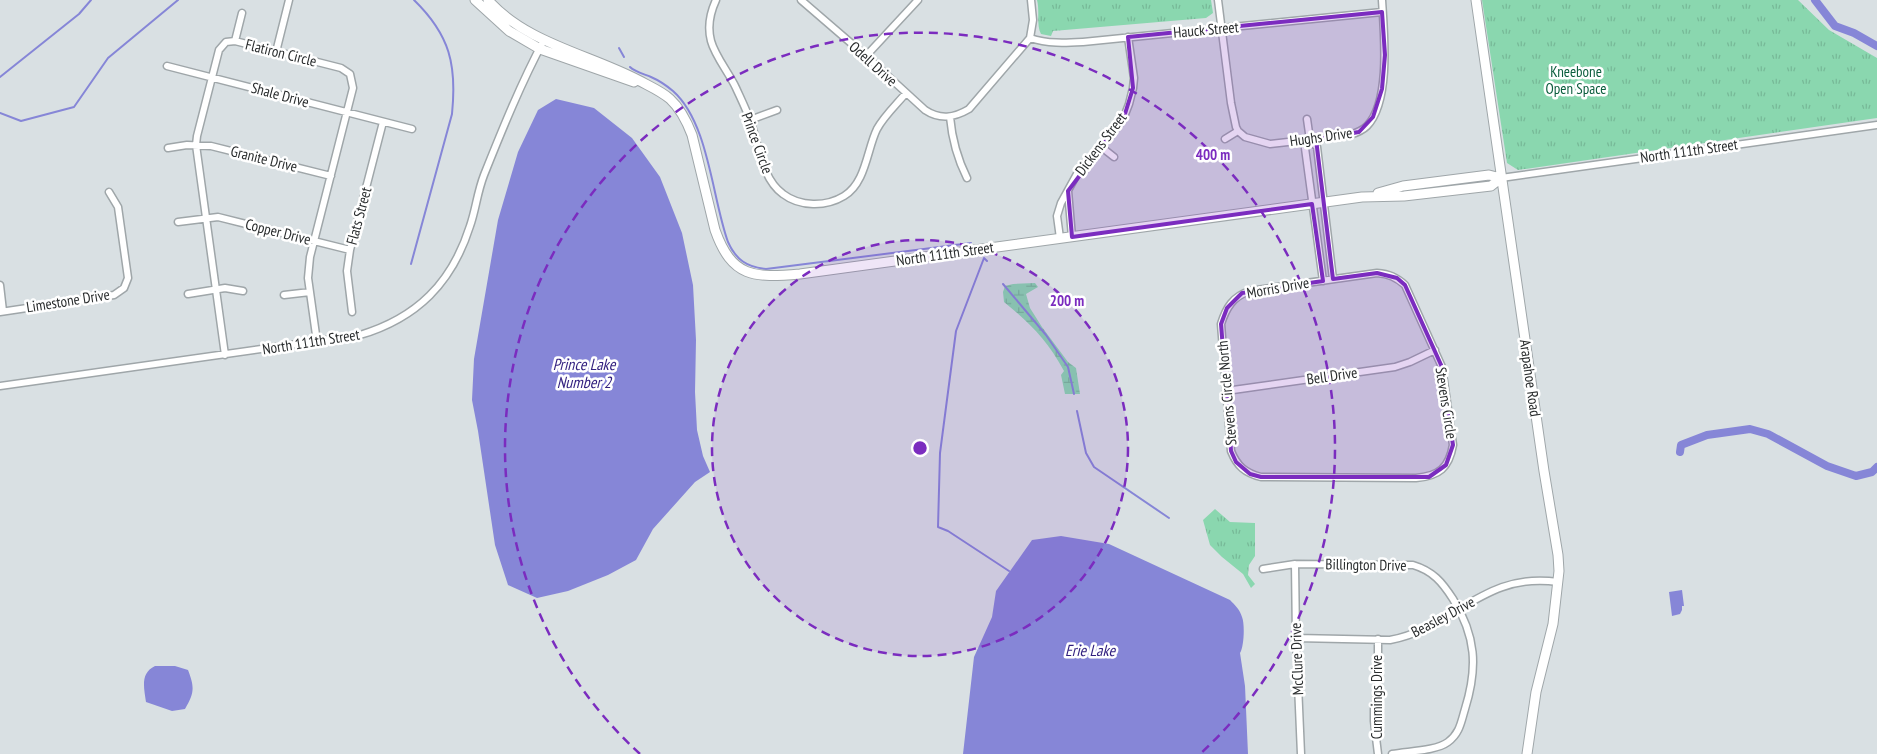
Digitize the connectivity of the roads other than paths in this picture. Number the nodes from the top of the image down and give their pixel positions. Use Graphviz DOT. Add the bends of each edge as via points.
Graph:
graph roads {
  1 [pos="289,0"];
  2 [pos="475,0"];
  3 [pos="488,0"];
  4 [pos="716,0"];
  5 [pos="801,0"];
  6 [pos="918,0"];
  7 [pos="1031,0"];
  8 [pos="1218,0"];
  9 [pos="1382,0"];
  10 [pos="1476,0"];
  11 [pos="242,12"];
  12 [pos="1382,12"];
  13 [pos="1221,29"];
  14 [pos="1128,37"];
  15 [pos="1030,38"];
  16 [pos="235,41"];
  17 [pos="542,44"];
  18 [pos="276,52"];
  19 [pos="866,56"];
  20 [pos="167,66"];
  21 [pos="212,77"];
  22 [pos="906,93"];
  23 [pos="777,110"];
  24 [pos="347,112"];
  25 [pos="950,116"];
  26 [pos="1307,119"];
  27 [pos="750,120"];
  28 [pos="383,122"];
  29 [pos="1877,125"];
  30 [pos="412,130"];
  31 [pos="1238,131"];
  32 [pos="1225,139"];
  33 [pos="1310,140"];
  34 [pos="196,145"];
  35 [pos="1100,146"];
  36 [pos="168,148"];
  37 [pos="1114,158"];
  38 [pos="331,176"];
  39 [pos="967,178"];
  40 [pos="1501,178"];
  41 [pos="1068,191"];
  42 [pos="109,192"];
  43 [pos="1323,202"];
  44 [pos="1312,204"];
  45 [pos="206,218"];
  46 [pos="178,222"];
  47 [pos="1072,237"];
  48 [pos="1060,238"];
  49 [pos="314,241"];
  50 [pos="350,250"];
  51 [pos="1333,279"];
  52 [pos="1323,281"];
  53 [pos="0,285"];
  54 [pos="216,290"];
  55 [pos="243,291"];
  56 [pos="310,292"];
  57 [pos="188,294"];
  58 [pos="284,296"];
  59 [pos="2,311"];
  60 [pos="352,312"];
  61 [pos="1224,314"];
  62 [pos="317,342"];
  63 [pos="1435,350"];
  64 [pos="225,355"];
  65 [pos="0,386"];
  66 [pos="1226,391"];
  67 [pos="1243,469"];
  68 [pos="1295,564"];
  69 [pos="1263,569"];
  70 [pos="1558,582"];
  71 [pos="1459,608"];
  72 [pos="1296,638"];
  73 [pos="1378,639"];
  74 [pos="1406,753"];
  75 [pos="1301,754"];
  76 [pos="1378,754"];
  77 [pos="1392,754"];
  78 [pos="1527,754"];
  1 -- 18 [label="street"];
  2 -- 17 [label="street" via="509,31"];
  3 -- 17 [label="street"];
  4 -- 27 [label="street, Prince Circle" via="709,25 712,42"];
  5 -- 19 [label="street, Odell Drive"];
  6 -- 19 [label="street"];
  7 -- 15 [label="street"];
  8 -- 13 [label="street"];
  9 -- 12 [label="street, Hughs Drive"];
  10 -- 40 [label="street, Arapahoe Road"];
  11 -- 16 [label="street"];
  12 -- 13 [label="street, Hauck Street"];
  12 -- 33 [label="street, Hughs Drive" via="1383,80 1373,117 1367,126 1354,134"];
  13 -- 14 [label="street, Hauck Street"];
  13 -- 31 [label="street"];
  14 -- 15 [label="street, Hauck Street" via="1061,43"];
  14 -- 35 [label="street, Dickens Street" via="1133,88 1124,117"];
  15 -- 25 [label="street" via="969,109"];
  16 -- 18 [label="street, Flatiron Circle"];
  16 -- 21 [label="street, Flatiron Circle" via="226,42 219,50"];
  17 -- 48 [label="street, North 111th Street" via="624,73 649,86 679,109 696,147 720,245 736,266 746,272 774,276 800,274"];
  17 -- 62 [label="street, North 111th Street" via="484,175 461,252 445,280 405,316 374,331"];
  18 -- 24 [label="street, Flatiron Circle" via="341,68 350,74 353,88"];
  19 -- 22 [label="street, Odell Drive"];
  20 -- 21 [label="street, Shale Drive"];
  21 -- 24 [label="street, Shale Drive"];
  21 -- 34 [label="street, Flatiron Circle"];
  22 -- 25 [label="street, Odell Drive" via="932,114"];
  22 -- 27 [label="street, Prince Circle" via="878,127 852,189 831,202 804,204 782,194 768,176"];
  23 -- 27 [label="street"];
  24 -- 28 [label="street, Shale Drive"];
  24 -- 38 [label="street, Flatiron Circle"];
  25 -- 39 [label="street" via="956,154"];
  26 -- 33 [label="street"];
  28 -- 30 [label="street, Shale Drive"];
  28 -- 50 [label="street, Flats Street"];
  29 -- 40 [label="street, North 111th Street"];
  31 -- 32 [label="street"];
  31 -- 33 [label="street, Hughs Drive" via="1244,137 1270,144"];
  33 -- 43 [label="street" via="1317,146"];
  33 -- 44 [label="street, Morris Drive" via="1305,148"];
  34 -- 36 [label="street, Granite Drive"];
  34 -- 38 [label="street, Granite Drive"];
  34 -- 45 [label="street, Flatiron Circle"];
  35 -- 37 [label="street"];
  35 -- 41 [label="street, Dickens Street" via="1077,174"];
  38 -- 49 [label="street, Flatiron Circle"];
  40 -- 43 [label="street, North 111th Street" via="1489,174"];
  40 -- 70 [label="street, Arapahoe Road" via="1557,543"];
  41 -- 47 [label="street, Dickens Street"];
  41 -- 48 [label="street, Dickens Street" via="1057,216"];
  42 -- 59 [label="street, Limestone Drive" via="118,207 128,278 124,288 114,295"];
  43 -- 44 [label="street, North 111th Street"];
  43 -- 51 [label="street"];
  44 -- 47 [label="street, North 111th Street"];
  44 -- 52 [label="street, Morris Drive"];
  45 -- 46 [label="street, Copper Drive"];
  45 -- 49 [label="street, Copper Drive" via="218,217"];
  45 -- 54 [label="street, Flatiron Circle"];
  47 -- 48 [label="street, North 111th Street"];
  49 -- 50 [label="street, Copper Drive"];
  49 -- 56 [label="street, Flatiron Circle" via="309,264"];
  50 -- 60 [label="street, Flats Street" via="347,271"];
  51 -- 52 [label="street, Stevens Circle"];
  51 -- 63 [label="street, Stevens Circle" via="1378,273 1397,278 1405,285"];
  52 -- 61 [label="street, Morris Drive" via="1242,294 1234,299"];
  53 -- 59 [label="street"];
  54 -- 55 [label="street" via="233,288"];
  54 -- 57 [label="street"];
  54 -- 64 [label="street, Flatiron Circle"];
  56 -- 58 [label="street"];
  56 -- 62 [label="street, Flatiron Circle"];
  61 -- 66 [label="street, Stevens Circle North" via="1221,324"];
  62 -- 64 [label="street, North 111th Street"];
  63 -- 66 [label="street, Bell Drive" via="1395,367"];
  63 -- 67 [label="street, Stevens Circle" via="1442,367 1453,445 1446,465 1439,472 1416,478 1261,477"];
  64 -- 65 [label="street, North 111th Street"];
  66 -- 67 [label="street, Stevens Circle North" via="1231,451"];
  68 -- 69 [label="street, Billington Drive"];
  68 -- 71 [label="street, Billington Drive" via="1413,565 1435,575"];
  68 -- 72 [label="street, McClure Drive"];
  70 -- 71 [label="street, Beasley Drive" via="1514,582"];
  70 -- 78 [label="street, Arapahoe Road" via="1553,624 1536,692"];
  71 -- 73 [label="street, Beasley Drive" via="1414,634 1390,640"];
  71 -- 74 [label="street, Billington Drive" via="1473,646 1474,668 1459,732 1437,747"];
  72 -- 73 [label="street, Beasley Drive"];
  72 -- 75 [label="street, McClure Drive"];
  73 -- 76 [label="street, Cummings Drive" via="1378,691 1374,709"];
  74 -- 77 [label="street, Billington Drive"];
}
